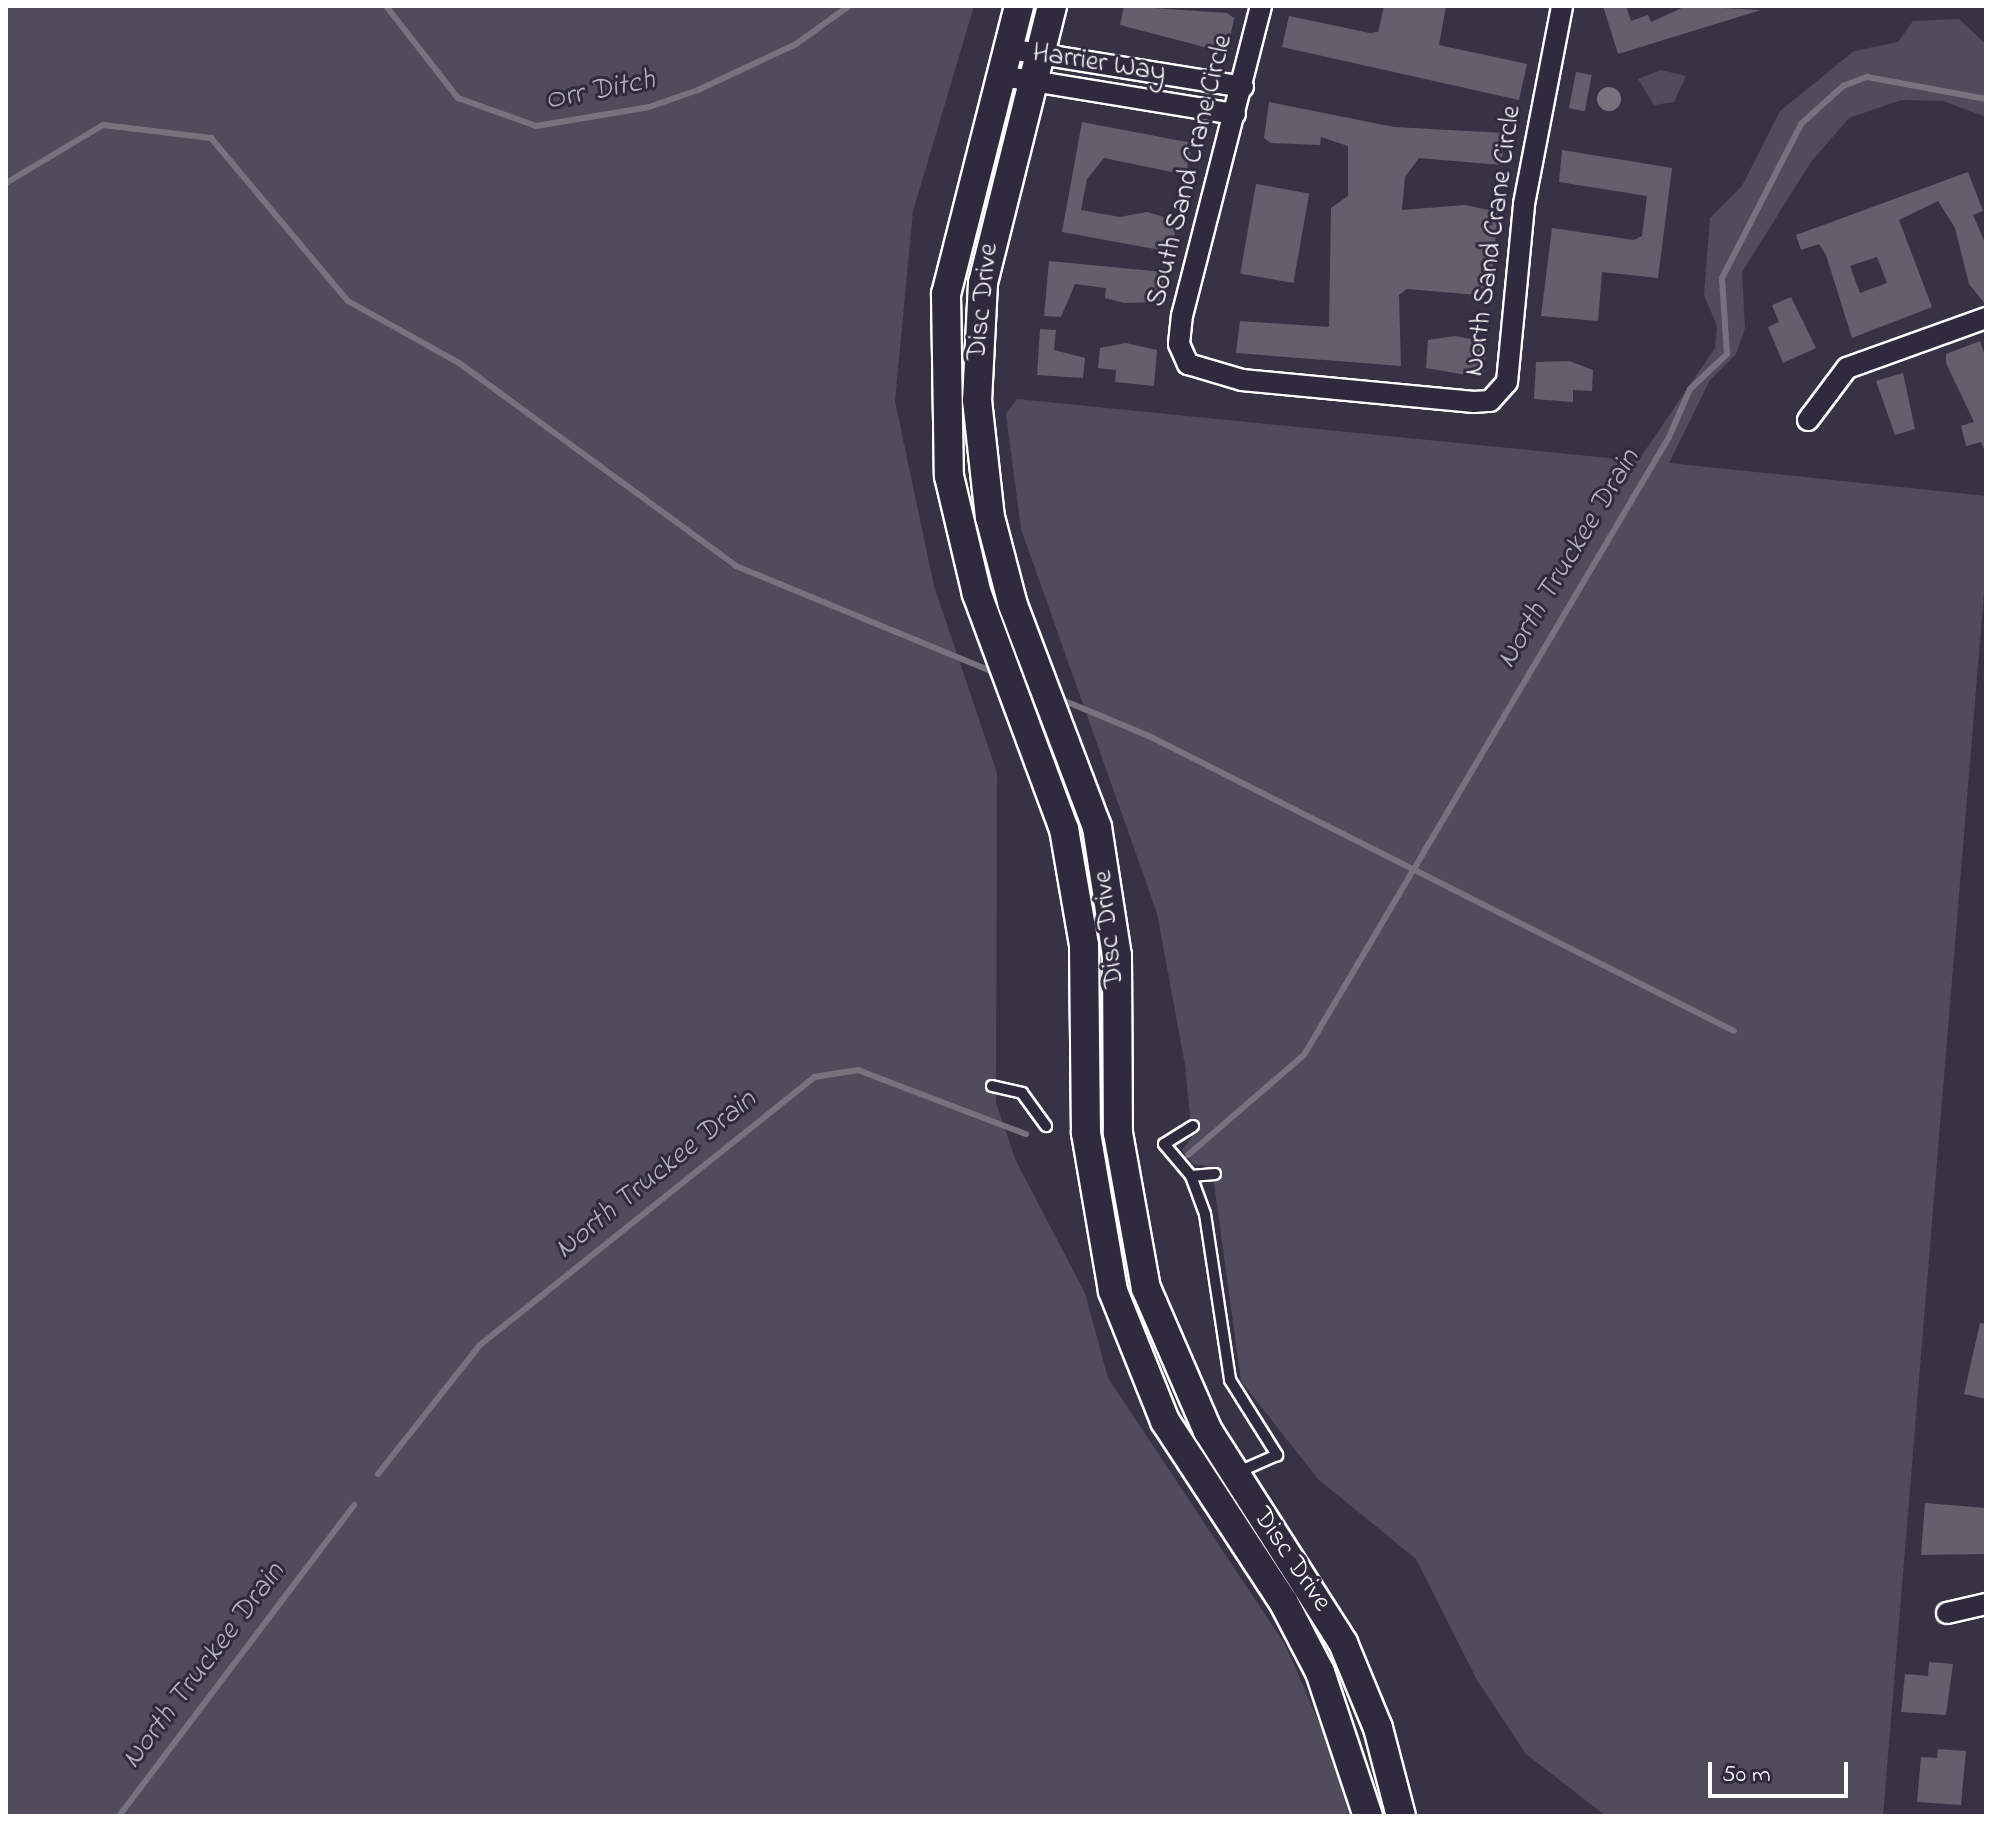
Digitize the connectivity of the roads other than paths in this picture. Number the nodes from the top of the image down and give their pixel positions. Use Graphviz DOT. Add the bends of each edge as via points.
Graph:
graph roads {
  1 [pos="1019,6"];
  2 [pos="1052,6"];
  3 [pos="1261,6"];
  4 [pos="1562,6"];
  5 [pos="1009,49"];
  6 [pos="1042,53"];
  7 [pos="1161,74"];
  8 [pos="1002,76"];
  9 [pos="1035,82"];
  10 [pos="1243,87"];
  11 [pos="1155,101"];
  12 [pos="1235,114"];
  13 [pos="1986,318"];
  14 [pos="1361,391"];
  15 [pos="1808,420"];
  16 [pos="992,1086"];
  17 [pos="1046,1126"];
  18 [pos="1193,1126"];
  19 [pos="1215,1174"];
  20 [pos="1191,1176"];
  21 [pos="1233,1474"];
  22 [pos="1986,1604"];
  23 [pos="1947,1613"];
  24 [pos="1368,1816"];
  25 [pos="1401,1816"];
  1 -- 5 [label="main road, Disc Drive"];
  2 -- 6 [label="main road, Disc Drive"];
  3 -- 10 [label="street, South Sand Crane Circle"];
  4 -- 14 [label="street, North Sand Crane Circle" via="1524,204 1507,382 1490,401"];
  5 -- 6 [label="street, Harrier Way"];
  5 -- 8 [label="main road, Disc Drive"];
  6 -- 7 [label="street, Harrier Way"];
  6 -- 9 [label="main road, Disc Drive"];
  7 -- 10 [label="street, Harrier Way"];
  7 -- 11 [label="lane"];
  8 -- 9 [label="street, Harrier Way"];
  8 -- 24 [label="main road, Disc Drive" via="950,269 945,422 977,594 1050,782 1077,895 1086,989 1085,1119 1101,1244 1130,1342 1165,1421 1283,1601 1320,1672"];
  9 -- 11 [label="street, Harrier Way"];
  9 -- 21 [label="main road, Disc Drive" via="983,283 980,457 999,562 1075,755 1100,841 1117,956 1118,1133 1133,1242 1171,1355"];
  10 -- 12 [label="street, South Sand Crane Circle"];
  11 -- 12 [label="street, Harrier Way"];
  12 -- 14 [label="street, South Sand Crane Circle" via="1219,156 1179,344 1188,364 1207,375"];
  13 -- 15 [label="street" via="1847,368"];
  16 -- 17 [label="lane" via="1022,1093"];
  18 -- 20 [label="lane" via="1164,1144"];
  19 -- 20 [label="lane"];
  20 -- 21 [label="lane" via="1205,1214 1230,1380 1277,1455"];
  21 -- 25 [label="main road, Disc Drive" via="1324,1604 1378,1728"];
  22 -- 23 [label="street"];
}
